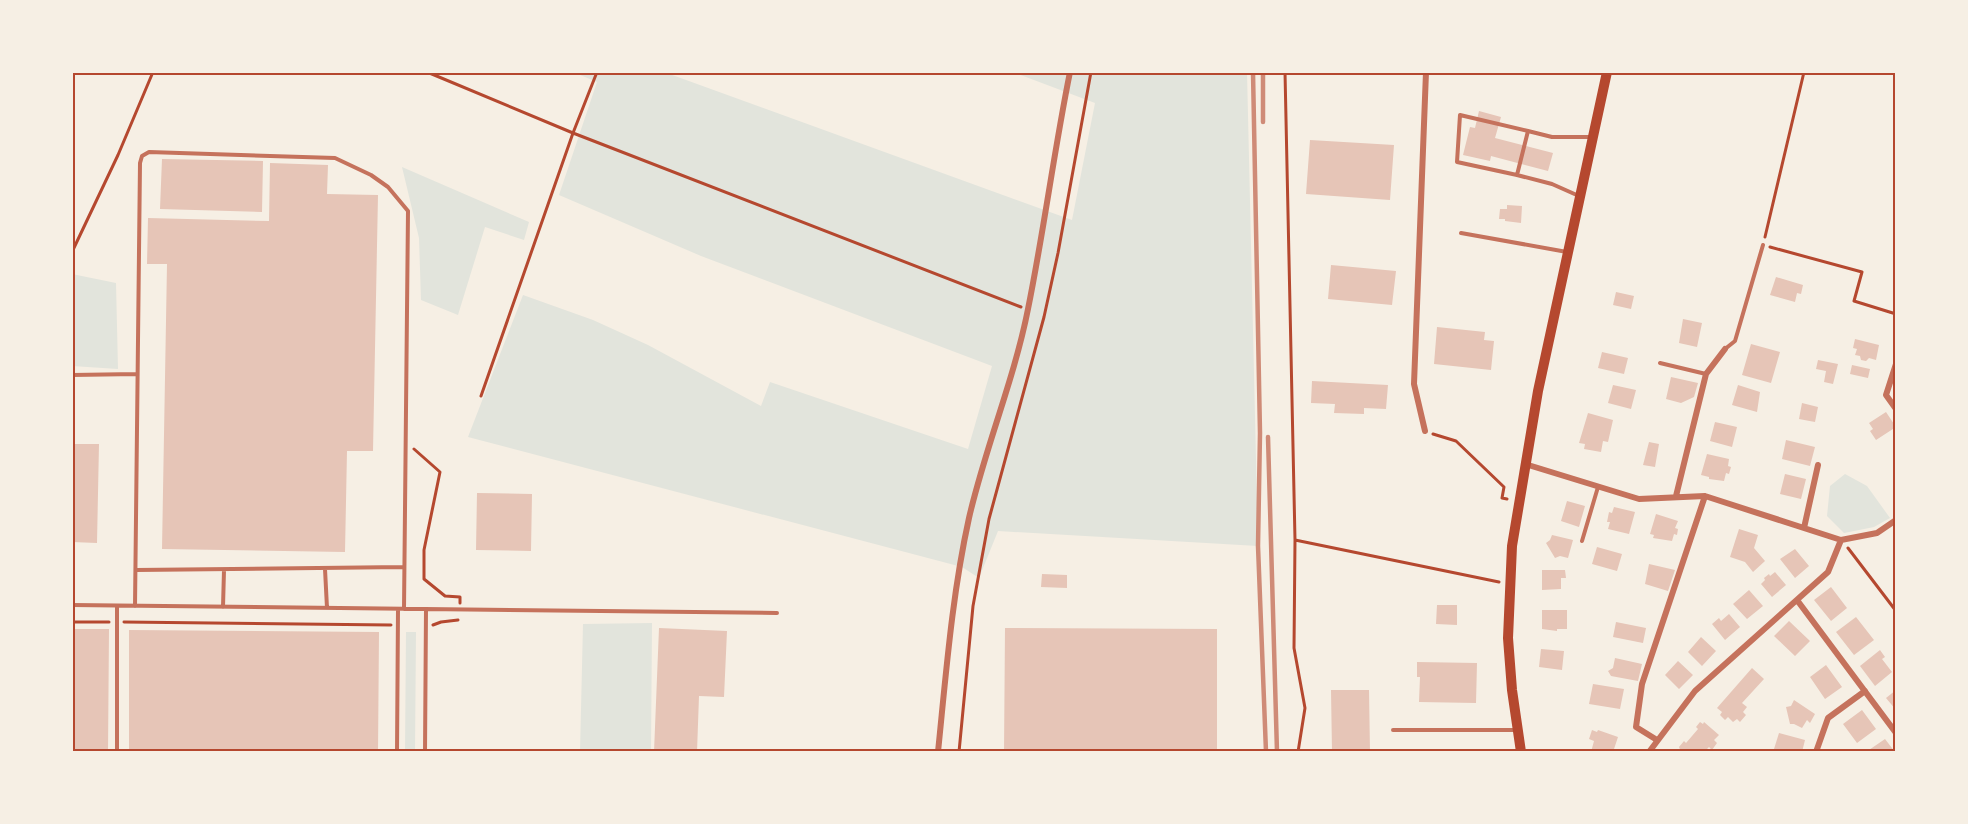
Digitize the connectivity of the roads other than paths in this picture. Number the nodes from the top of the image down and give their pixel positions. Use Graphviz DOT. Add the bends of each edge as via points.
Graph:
graph roads {
  1 [pos="1070,72"];
  2 [pos="1426,72"];
  3 [pos="1607,72"];
  4 [pos="1528,131"];
  5 [pos="1593,137"];
  6 [pos="1517,175"];
  7 [pos="1579,196"];
  8 [pos="1461,234"];
  9 [pos="1763,245"];
  10 [pos="1567,252"];
  11 [pos="1725,349"];
  12 [pos="1660,363"];
  13 [pos="1896,364"];
  14 [pos="137,374"];
  15 [pos="1706,374"];
  16 [pos="72,375"];
  17 [pos="1896,409"];
  18 [pos="1425,431"];
  19 [pos="1525,464"];
  20 [pos="1818,465"];
  21 [pos="1599,486"];
  22 [pos="1676,496"];
  23 [pos="1705,496"];
  24 [pos="1896,520"];
  25 [pos="1804,528"];
  26 [pos="1841,540"];
  27 [pos="1582,541"];
  28 [pos="403,567"];
  29 [pos="325,569"];
  30 [pos="136,570"];
  31 [pos="224,570"];
  32 [pos="1797,600"];
  33 [pos="72,605"];
  34 [pos="117,606"];
  35 [pos="135,606"];
  36 [pos="223,607"];
  37 [pos="327,608"];
  38 [pos="401,609"];
  39 [pos="426,609"];
  40 [pos="777,613"];
  41 [pos="1865,691"];
  42 [pos="1393,730"];
  43 [pos="1518,730"];
  44 [pos="1896,733"];
  45 [pos="1657,740"];
  46 [pos="117,752"];
  47 [pos="397,752"];
  48 [pos="425,752"];
  49 [pos="938,752"];
  50 [pos="1521,752"];
  51 [pos="1649,752"];
  52 [pos="1816,752"];
  1 -- 49 [label="street" via="1028,309 976,490 960,564"];
  2 -- 18 [label="street" via="1414,384"];
  3 -- 5 [label="main road"];
  4 -- 5 [label="lane" via="1552,137"];
  4 -- 6 [label="lane"];
  4 -- 6 [label="lane" via="1460,115 1457,162"];
  5 -- 7 [label="main road"];
  6 -- 7 [label="lane"];
  7 -- 10 [label="main road"];
  8 -- 10 [label="lane"];
  9 -- 11 [label="lane" via="1735,341"];
  10 -- 19 [label="main road"];
  11 -- 15 [label="street"];
  12 -- 15 [label="lane"];
  13 -- 17 [label="street" via="1886,394"];
  14 -- 16 [label="lane"];
  14 -- 28 [label="lane" via="140,159 145,153 335,158 380,181 408,211"];
  14 -- 30 [label="lane"];
  15 -- 22 [label="street"];
  19 -- 21 [label="street"];
  19 -- 43 [label="main road" via="1509,585 1508,638"];
  20 -- 25 [label="street"];
  21 -- 22 [label="street" via="1640,499"];
  21 -- 27 [label="lane"];
  22 -- 23 [label="street"];
  23 -- 25 [label="street"];
  23 -- 45 [label="street" via="1642,684 1636,727"];
  24 -- 26 [label="street" via="1877,533"];
  25 -- 26 [label="street"];
  26 -- 32 [label="street" via="1828,572"];
  28 -- 29 [label="lane"];
  28 -- 38 [label="lane"];
  29 -- 31 [label="lane"];
  29 -- 37 [label="lane"];
  30 -- 31 [label="lane"];
  30 -- 35 [label="lane"];
  31 -- 36 [label="lane"];
  32 -- 41 [label="street"];
  32 -- 45 [label="street" via="1695,691"];
  33 -- 34 [label="lane"];
  34 -- 35 [label="lane"];
  34 -- 46 [label="lane"];
  35 -- 36 [label="lane"];
  36 -- 37 [label="lane"];
  37 -- 38 [label="lane"];
  38 -- 39 [label="lane"];
  38 -- 47 [label="lane"];
  39 -- 40 [label="lane"];
  39 -- 48 [label="lane"];
  41 -- 44 [label="street"];
  41 -- 52 [label="street" via="1828,718"];
  42 -- 43 [label="lane"];
  43 -- 50 [label="main road"];
  45 -- 51 [label="street"];
}
